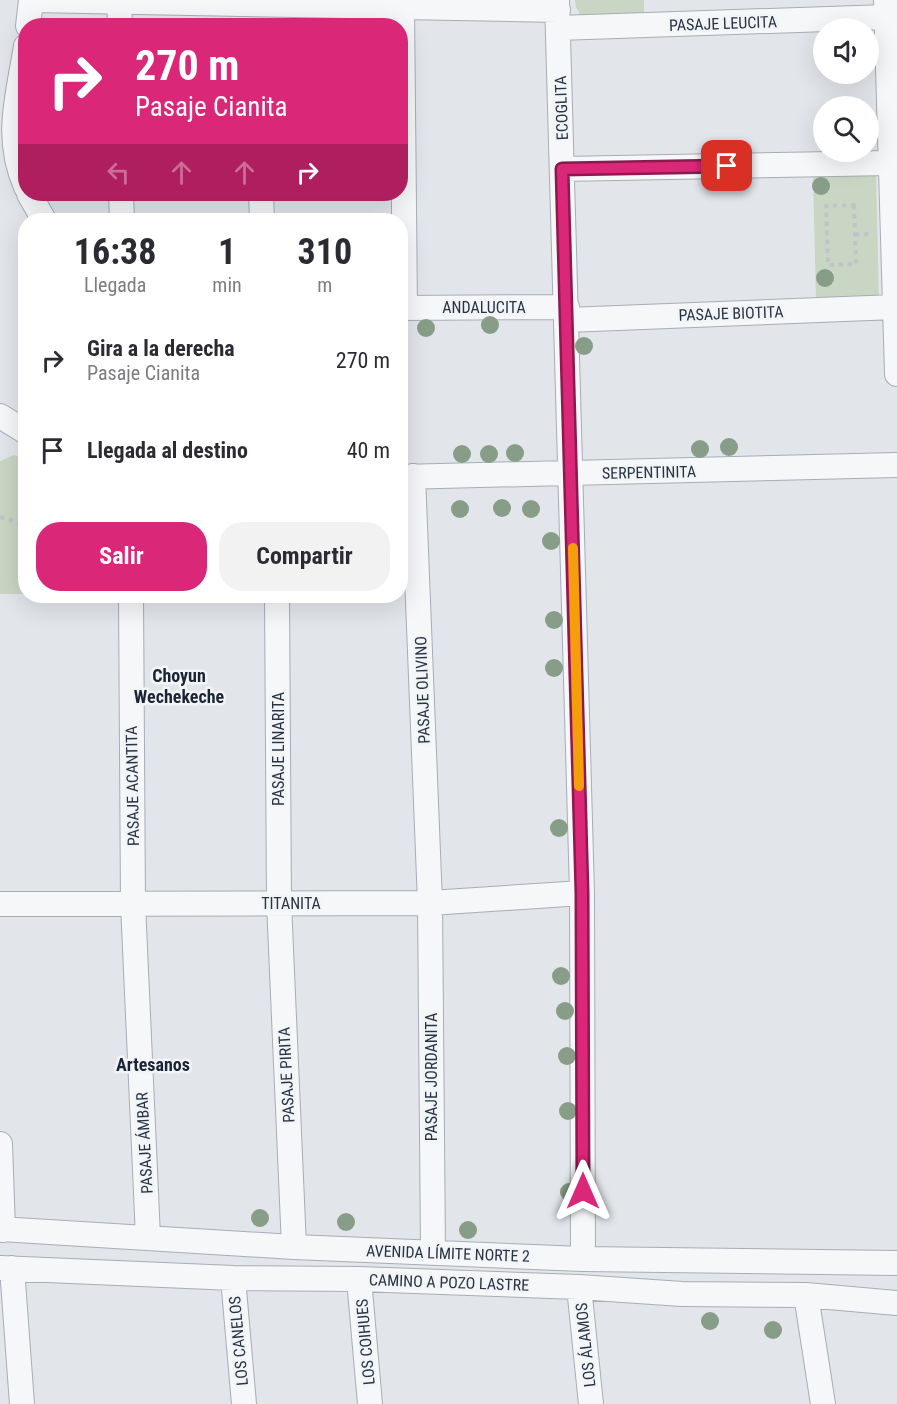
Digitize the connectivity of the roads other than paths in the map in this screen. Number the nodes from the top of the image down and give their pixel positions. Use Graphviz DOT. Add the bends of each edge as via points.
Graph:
graph roads {
  1 [pos="31,0"];
  2 [pos="119,1"];
  3 [pos="402,8"];
  4 [pos="886,9"];
  5 [pos="736,11"];
  6 [pos="558,13"];
  7 [pos="256,15"];
  8 [pos="29,18"];
  9 [pos="120,18"];
  10 [pos="402,18"];
  11 [pos="18,101"];
  12 [pos="891,162"];
  13 [pos="18,164"];
  14 [pos="562,169"];
  15 [pos="895,307"];
  16 [pos="408,308"];
  17 [pos="567,313"];
  18 [pos="897,374"];
  19 [pos="0,416"];
  20 [pos="18,427"];
  21 [pos="897,465"];
  22 [pos="572,473"];
  23 [pos="408,477"];
  24 [pos="408,512"];
  25 [pos="131,603"];
  26 [pos="276,603"];
  27 [pos="582,893"];
  28 [pos="279,903"];
  29 [pos="430,903"];
  30 [pos="0,904"];
  31 [pos="134,904"];
  32 [pos="0,1144"];
  33 [pos="1,1230"];
  34 [pos="148,1238"];
  35 [pos="294,1247"];
  36 [pos="433,1252"];
  37 [pos="583,1259"];
  38 [pos="897,1263"];
  39 [pos="6,1268"];
  40 [pos="233,1278"];
  41 [pos="359,1279"];
  42 [pos="579,1287"];
  43 [pos="806,1295"];
  44 [pos="897,1303"];
  45 [pos="22,1404"];
  46 [pos="244,1404"];
  47 [pos="370,1404"];
  48 [pos="591,1404"];
  49 [pos="823,1404"];
  1 -- 2 [label="street, PASAJE LEUCITA"];
  1 -- 8 [label="street"];
  2 -- 7 [label="street, PASAJE LEUCITA"];
  2 -- 9 [label="street"];
  3 -- 6 [label="street, PASAJE LEUCITA"];
  3 -- 7 [label="street, PASAJE LEUCITA"];
  3 -- 10 [label="street"];
  4 -- 5 [label="street, PASAJE LEUCITA"];
  4 -- 12 [label="street"];
  5 -- 6 [label="street, PASAJE LEUCITA"];
  6 -- 14 [label="street, ECOGLITA"];
  11 -- 13 [label="street" via="13,136"];
  12 -- 14 [label="street"];
  12 -- 15 [label="street"];
  14 -- 17 [label="street, ECOGLITA"];
  15 -- 17 [label="street, PASAJE BIOTITA"];
  15 -- 18 [label="street"];
  16 -- 17 [label="street, ANDALUCITA"];
  17 -- 22 [label="street, ECOGLITA"];
  19 -- 20 [label="street"];
  21 -- 22 [label="street, SERPENTINITA"];
  22 -- 23 [label="street, SERPENTINITA"];
  22 -- 27 [label="street, ECOGLITA"];
  24 -- 29 [label="street, PASAJE OLIVINO"];
  25 -- 31 [label="street, PASAJE ACANTITA"];
  26 -- 28 [label="street, PASAJE LINARITA"];
  27 -- 29 [label="street, TITANITA"];
  27 -- 37 [label="street, ECOGLITA"];
  28 -- 29 [label="street, TITANITA"];
  28 -- 31 [label="street, TITANITA"];
  28 -- 35 [label="street, PASAJE PIRITA"];
  29 -- 36 [label="street, PASAJE JORDANITA"];
  30 -- 31 [label="street, TITANITA"];
  31 -- 34 [label="street, PASAJE ÁMBAR"];
  32 -- 33 [label="street"];
  33 -- 34 [label="street, AVENIDA LÍMITE NORTE 2"];
  34 -- 35 [label="street, AVENIDA LÍMITE NORTE 2"];
  35 -- 36 [label="street, AVENIDA LÍMITE NORTE 2"];
  36 -- 37 [label="street, AVENIDA LÍMITE NORTE 2"];
  37 -- 38 [label="street, AVENIDA LÍMITE NORTE 2"];
  39 -- 40 [label="street, CAMINO A POZO LASTRE"];
  39 -- 45 [label="street"];
  40 -- 41 [label="street, CAMINO A POZO LASTRE"];
  40 -- 46 [label="street, LOS CANELOS"];
  41 -- 42 [label="street, CAMINO A POZO LASTRE"];
  41 -- 47 [label="street, LOS COIHUES"];
  42 -- 43 [label="street, CAMINO A POZO LASTRE" via="682,1294"];
  42 -- 48 [label="street, LOS ÁLAMOS"];
  43 -- 44 [label="street, CAMINO A POZO LASTRE"];
  43 -- 49 [label="street"];
}
